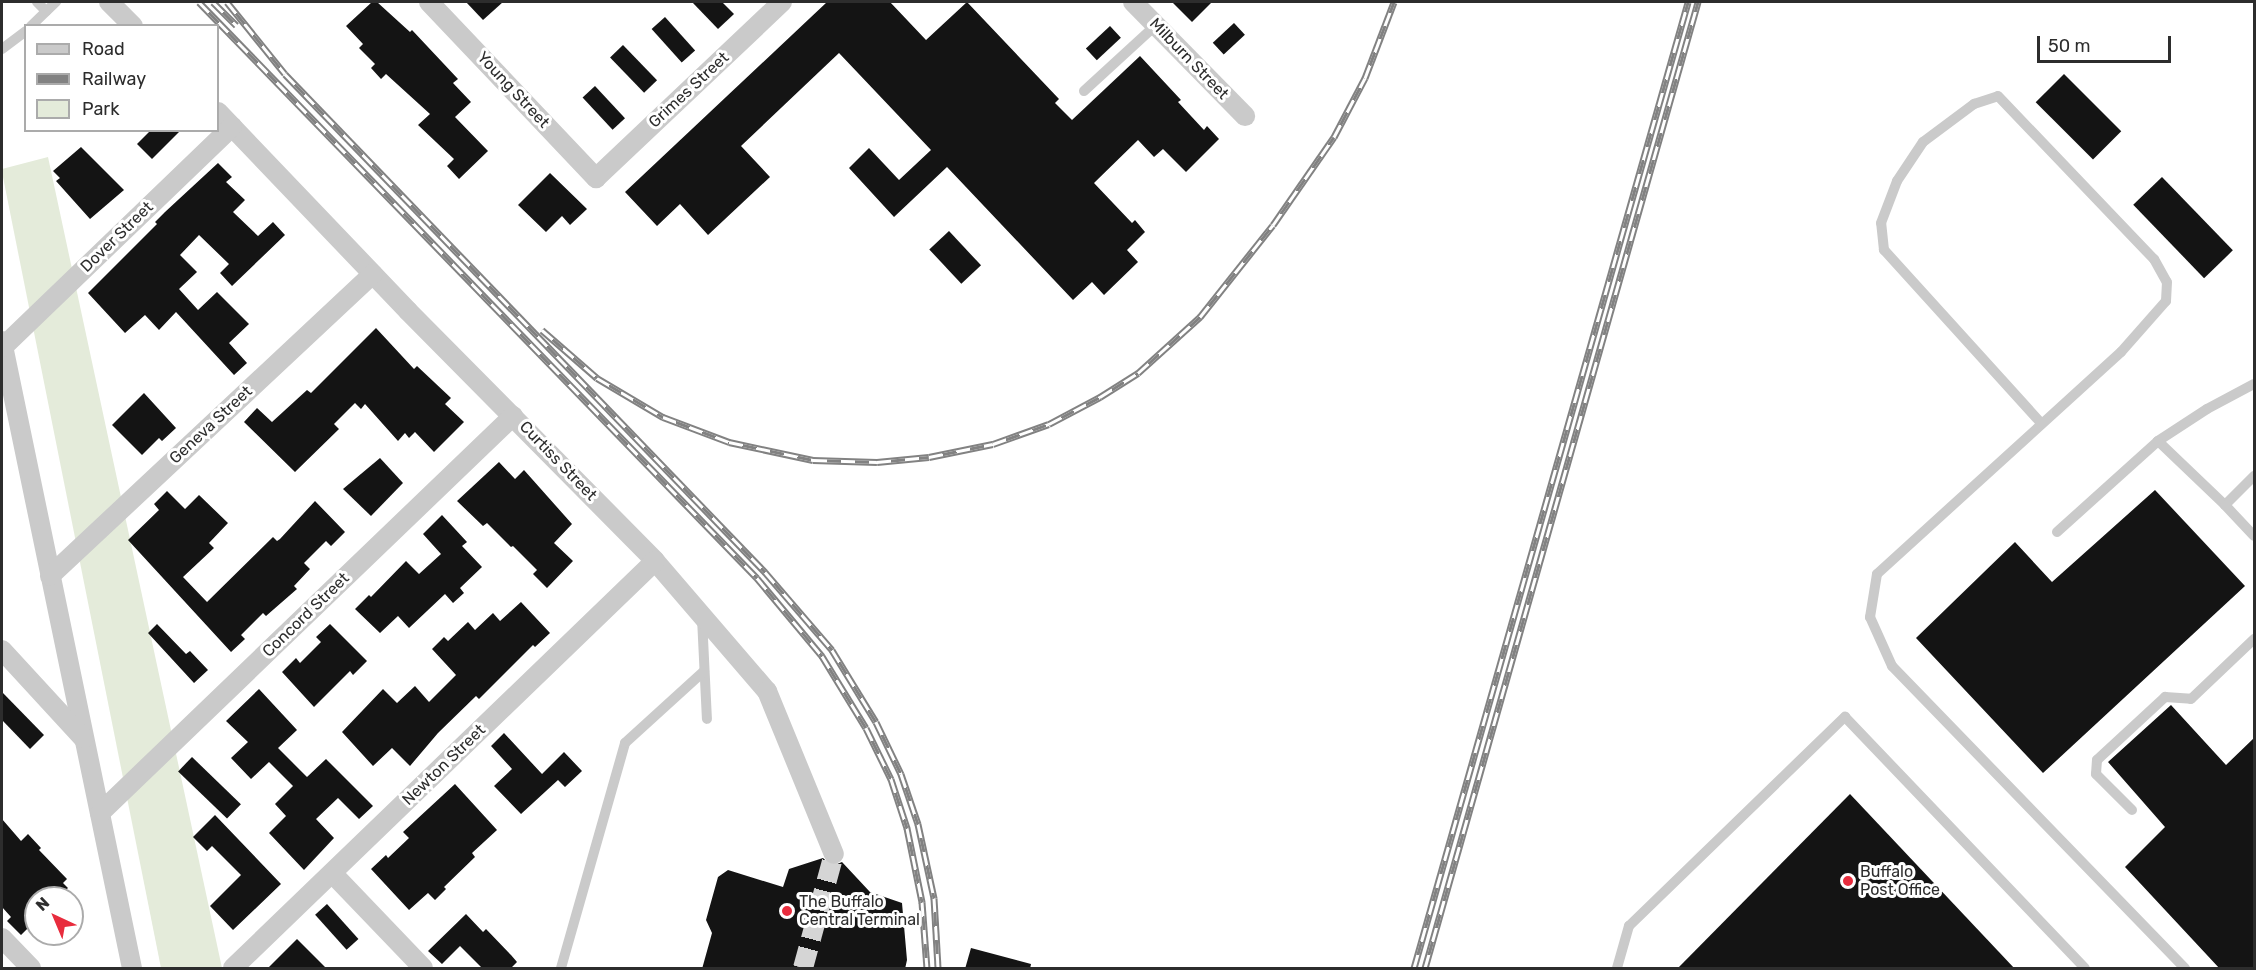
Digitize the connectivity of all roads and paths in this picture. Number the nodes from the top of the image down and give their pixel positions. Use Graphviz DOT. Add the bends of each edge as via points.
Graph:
graph roads {
  1 [pos="37,2"];
  2 [pos="56,2"];
  3 [pos="109,2"];
  4 [pos="429,2"];
  5 [pos="1133,2"];
  6 [pos="775,4"];
  7 [pos="46,11"];
  8 [pos="33,24"];
  9 [pos="131,24"];
  10 [pos="1156,25"];
  11 [pos="24,32"];
  12 [pos="2,49"];
  13 [pos="1084,91"];
  14 [pos="219,113"];
  15 [pos="1245,116"];
  16 [pos="232,127"];
  17 [pos="596,178"];
  18 [pos="373,274"];
  19 [pos="3,356"];
  20 [pos="2254,384"];
  21 [pos="513,416"];
  22 [pos="2041,423"];
  23 [pos="2158,441"];
  24 [pos="2254,477"];
  25 [pos="2225,505"];
  26 [pos="2057,532"];
  27 [pos="2254,536"];
  28 [pos="655,561"];
  29 [pos="50,576"];
  30 [pos="701,612"];
  31 [pos="2254,639"];
  32 [pos="5,662"];
  33 [pos="704,671"];
  34 [pos="707,719"];
  35 [pos="84,739"];
  36 [pos="2132,810"];
  37 [pos="99,813"];
  38 [pos="834,854"];
  39 [pos="333,874"];
  40 [pos="2,938"];
  41 [pos="31,969"];
  42 [pos="132,969"];
  43 [pos="233,969"];
  44 [pos="423,969"];
  45 [pos="561,969"];
  46 [pos="1617,969"];
  47 [pos="2085,969"];
  48 [pos="2185,969"];
  1 -- 7 [label="lane"];
  2 -- 7 [label="lane"];
  3 -- 9 [label="street"];
  4 -- 17 [label="street, Young Street"];
  5 -- 10 [label="street, Milburn Street"];
  6 -- 17 [label="street, Grimes Street"];
  7 -- 8 [label="lane"];
  10 -- 13 [label="lane"];
  10 -- 15 [label="street, Milburn Street"];
  11 -- 12 [label="lane"];
  14 -- 16 [label="street, Curtiss Street"];
  16 -- 18 [label="street, Curtiss Street"];
  16 -- 19 [label="street, Dover Street"];
  18 -- 21 [label="street, Curtiss Street"];
  18 -- 29 [label="street, Geneva Street"];
  19 -- 29 [label="street"];
  20 -- 23 [label="lane"];
  21 -- 28 [label="street, Curtiss Street"];
  21 -- 37 [label="street, Concord Street"];
  22 -- 22 [label="lane" via="2121,352 2166,301 2168,282 2154,259 1998,96 1974,104 1923,142 1897,181 1881,223 1884,250"];
  22 -- 48 [label="lane" via="1877,574 1870,617 1892,666"];
  23 -- 25 [label="lane"];
  23 -- 26 [label="lane"];
  24 -- 25 [label="lane"];
  25 -- 27 [label="lane"];
  28 -- 30 [label="street, Curtiss Street"];
  28 -- 39 [label="street, Newton Street"];
  29 -- 35 [label="street"];
  30 -- 33 [label="lane"];
  30 -- 38 [label="street, Curtiss Street" via="768,691"];
  31 -- 36 [label="lane" via="2192,699 2165,697 2097,760 2096,774"];
  32 -- 35 [label="street"];
  33 -- 34 [label="lane"];
  33 -- 45 [label="lane" via="625,743"];
  35 -- 37 [label="street"];
  37 -- 42 [label="street"];
  39 -- 43 [label="street, Newton Street"];
  39 -- 44 [label="street"];
  40 -- 41 [label="street"];
  46 -- 47 [label="lane" via="1629,926 1845,717"];
}
